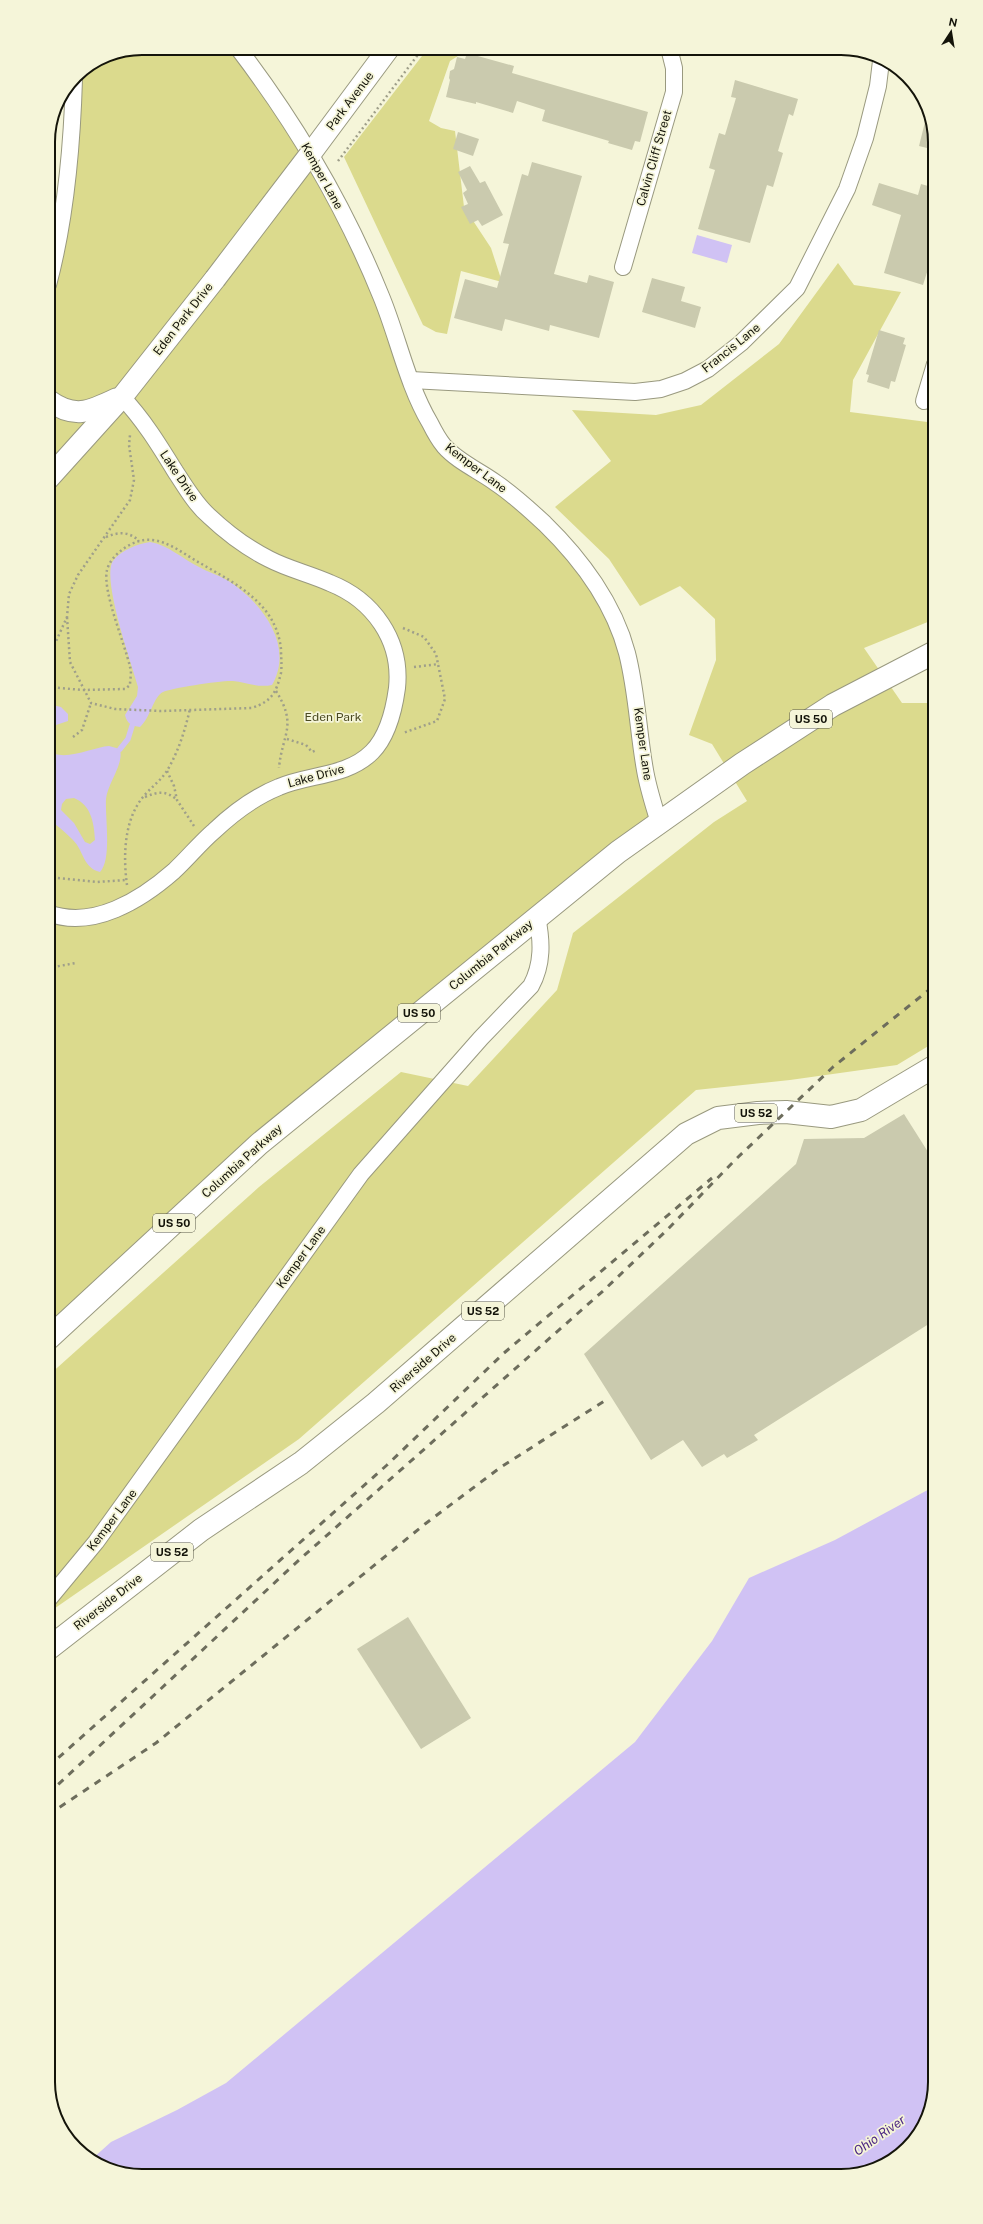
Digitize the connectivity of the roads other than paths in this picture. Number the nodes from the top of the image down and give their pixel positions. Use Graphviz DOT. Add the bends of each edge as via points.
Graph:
graph roads {
  1 [pos="243,55"];
  2 [pos="384,55"];
  3 [pos="671,55"];
  4 [pos="880,65"];
  5 [pos="74,89"];
  6 [pos="310,153"];
  7 [pos="55,251"];
  8 [pos="623,267"];
  9 [pos="411,380"];
  10 [pos="928,388"];
  11 [pos="122,397"];
  12 [pos="924,401"];
  13 [pos="55,405"];
  14 [pos="55,471"];
  15 [pos="928,655"];
  16 [pos="659,823"];
  17 [pos="55,915"];
  18 [pos="537,917"];
  19 [pos="928,1070"];
  20 [pos="55,1333"];
  21 [pos="55,1592"];
  22 [pos="55,1644"];
  1 -- 9 [label="street, Kemper Lane" via="308,149 358,242 382,298"];
  2 -- 6 [label="street, Park Avenue"];
  3 -- 8 [label="street, Calvin Cliff Street" via="674,92"];
  4 -- 9 [label="street, Francis Lane" via="865,138 847,189 797,288 741,342 708,369 685,381 661,389 635,392"];
  5 -- 7 [label="street" via="65,203"];
  6 -- 11 [label="street, Eden Park Drive, bridge"];
  9 -- 16 [label="street, Kemper Lane" via="428,421 444,446 507,491 546,525 586,569 596,584 627,651 636,695 645,771"];
  10 -- 12 [label="street"];
  11 -- 13 [label="street" via="80,412"];
  11 -- 14 [label="street, Eden Park Drive"];
  11 -- 17 [label="street, Lake Drive" via="141,417 187,489 207,515 232,536 270,560 332,583 358,597 374,612 395,650 396,697 385,733 372,752 352,766 279,786 247,804 202,841 174,870 129,903 88,918 72,919"];
  15 -- 16 [label="main road, Columbia Parkway / US 50" via="833,705"];
  16 -- 18 [label="main road, Columbia Parkway / US 50" via="618,852"];
  18 -- 20 [label="main road, Columbia Parkway / US 50" via="259,1144"];
  18 -- 21 [label="street, Kemper Lane" via="542,940 537,975 531,986 481,1038 361,1174 96,1542"];
  19 -- 22 [label="main road, Riverside Drive / US 52" via="861,1110 831,1117 786,1112 718,1118 686,1134 376,1403 301,1462 201,1530"];
}
